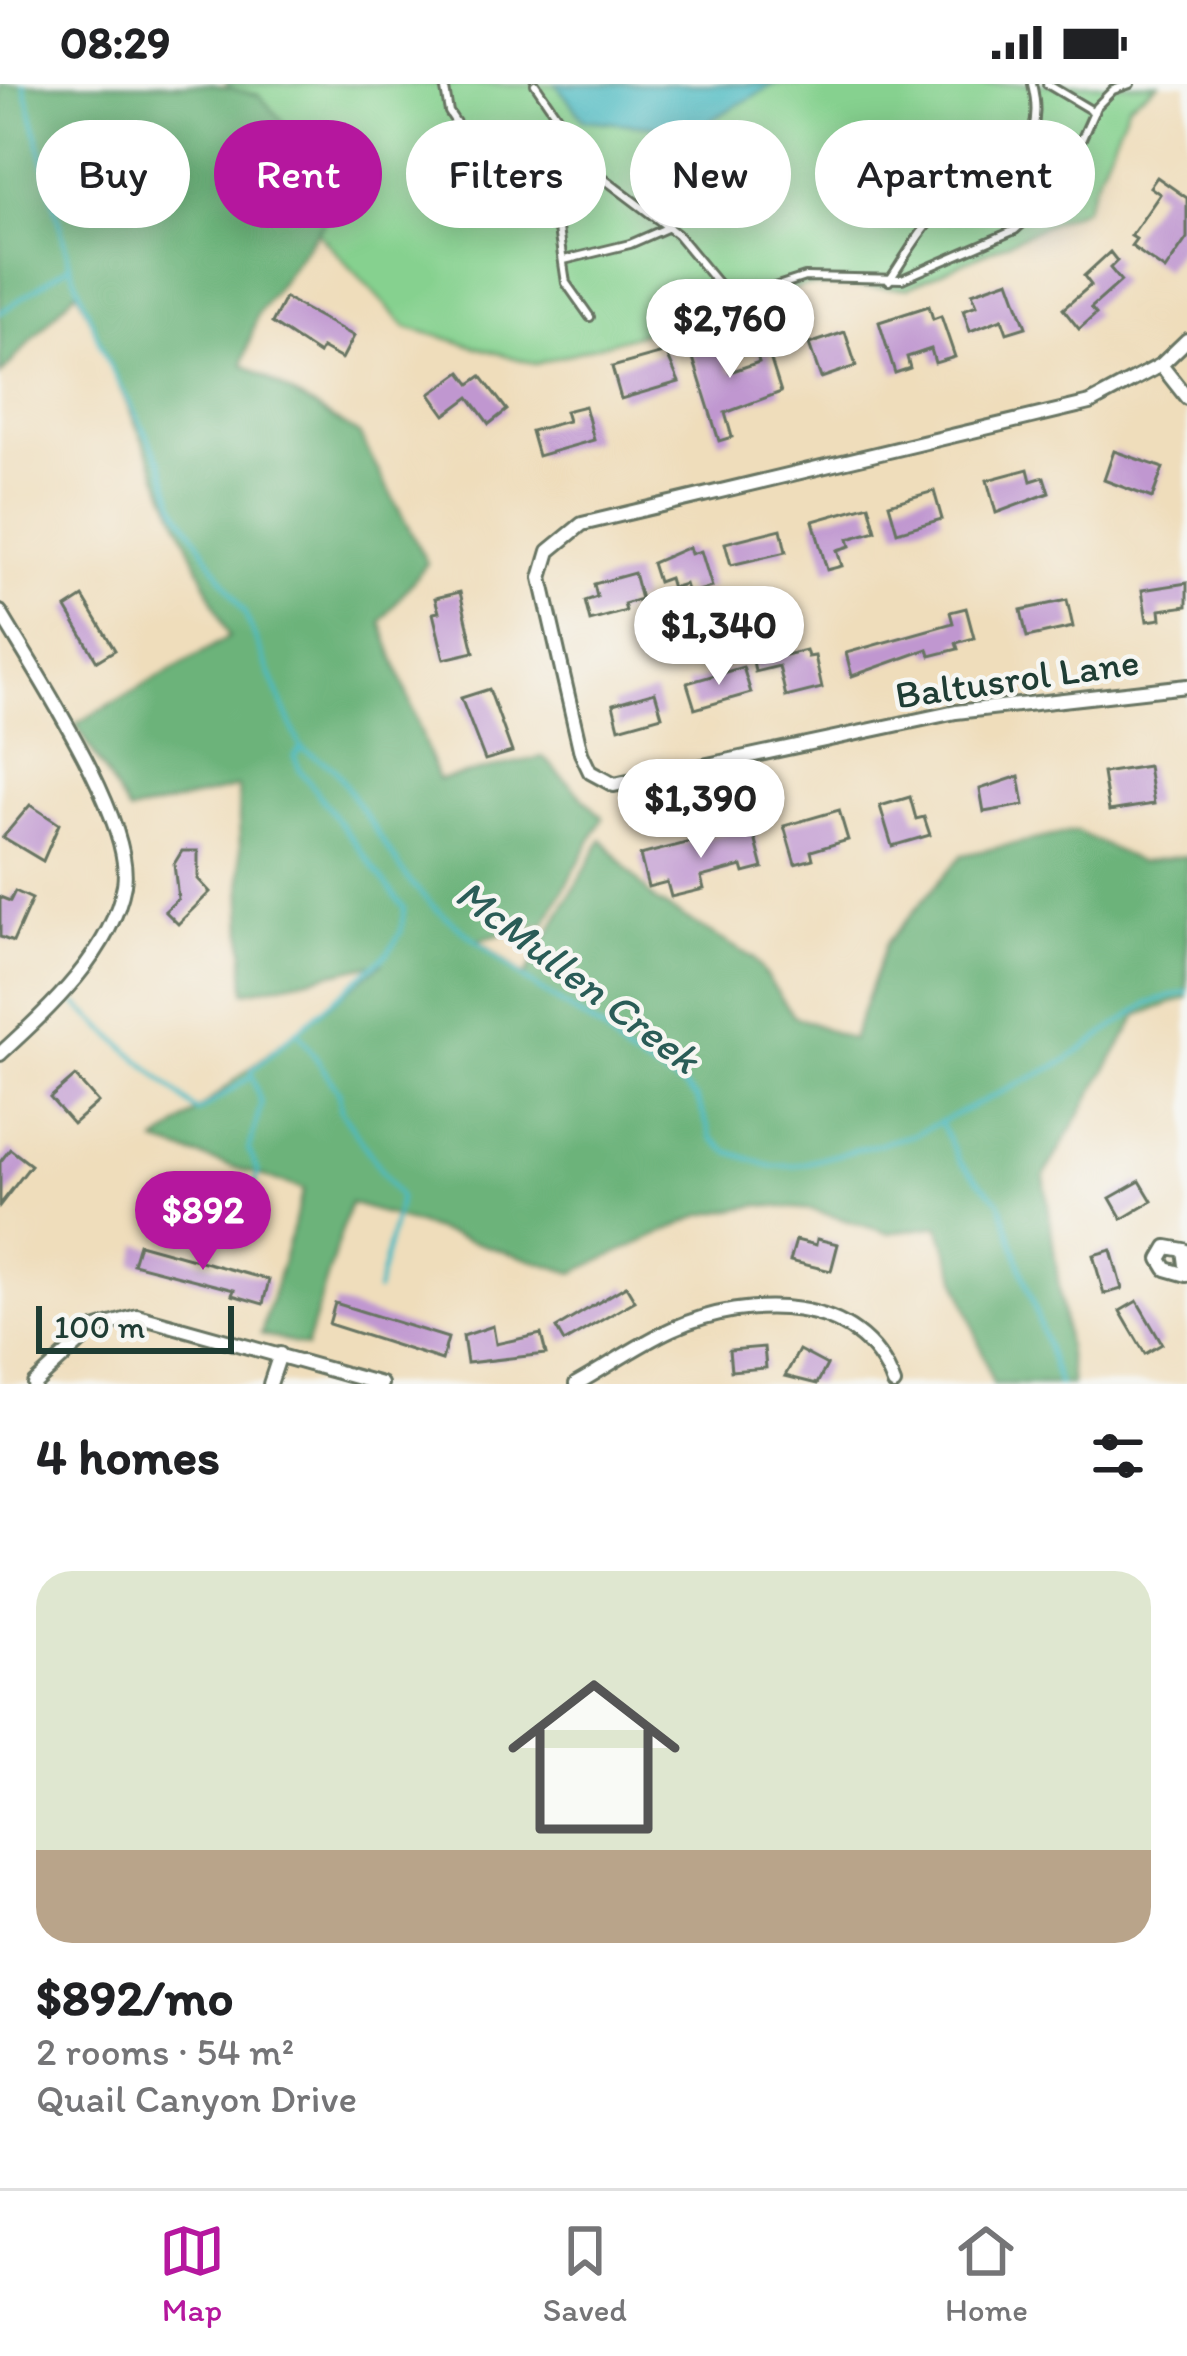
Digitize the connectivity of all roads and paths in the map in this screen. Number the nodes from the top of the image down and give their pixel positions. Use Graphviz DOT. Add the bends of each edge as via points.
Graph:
graph roads {
  1 [pos="444,84"];
  2 [pos="535,84"];
  3 [pos="1032,84"];
  4 [pos="1047,84"];
  5 [pos="1130,84"];
  6 [pos="1094,112"];
  7 [pos="630,198"];
  8 [pos="667,228"];
  9 [pos="670,228"];
  10 [pos="563,260"];
  11 [pos="890,281"];
  12 [pos="590,317"];
  13 [pos="1187,340"];
  14 [pos="1161,365"];
  15 [pos="1187,398"];
  16 [pos="0,612"];
  17 [pos="1187,686"];
  18 [pos="0,1054"];
  19 [pos="280,1354"];
  20 [pos="34,1384"];
  21 [pos="270,1384"];
  22 [pos="381,1384"];
  23 [pos="576,1384"];
  24 [pos="894,1384"];
  1 -- 10 [label="lane" via="448,112 500,189 558,229"];
  2 -- 7 [label="lane" via="595,172"];
  3 -- 11 [label="lane" via="1030,140 937,214"];
  4 -- 6 [label="lane"];
  5 -- 6 [label="lane"];
  6 -- 11 [label="lane" via="1066,177 1037,215"];
  8 -- 10 [label="lane"];
  9 -- 11 [label="lane" via="734,294 805,278"];
  10 -- 12 [label="lane" via="569,290"];
  13 -- 14 [label="street, Baltusrol Lane"];
  14 -- 15 [label="street"];
  14 -- 17 [label="street, Baltusrol Lane" via="1090,403 581,524 549,550 542,592 580,753 590,772 614,785 956,712"];
  16 -- 18 [label="street" via="98,787 125,858 122,897 95,949"];
  19 -- 20 [label="street" via="166,1320 128,1317 86,1335"];
  19 -- 21 [label="street"];
  19 -- 22 [label="street"];
  23 -- 24 [label="street" via="704,1317 782,1308 826,1315 858,1331"];
}
